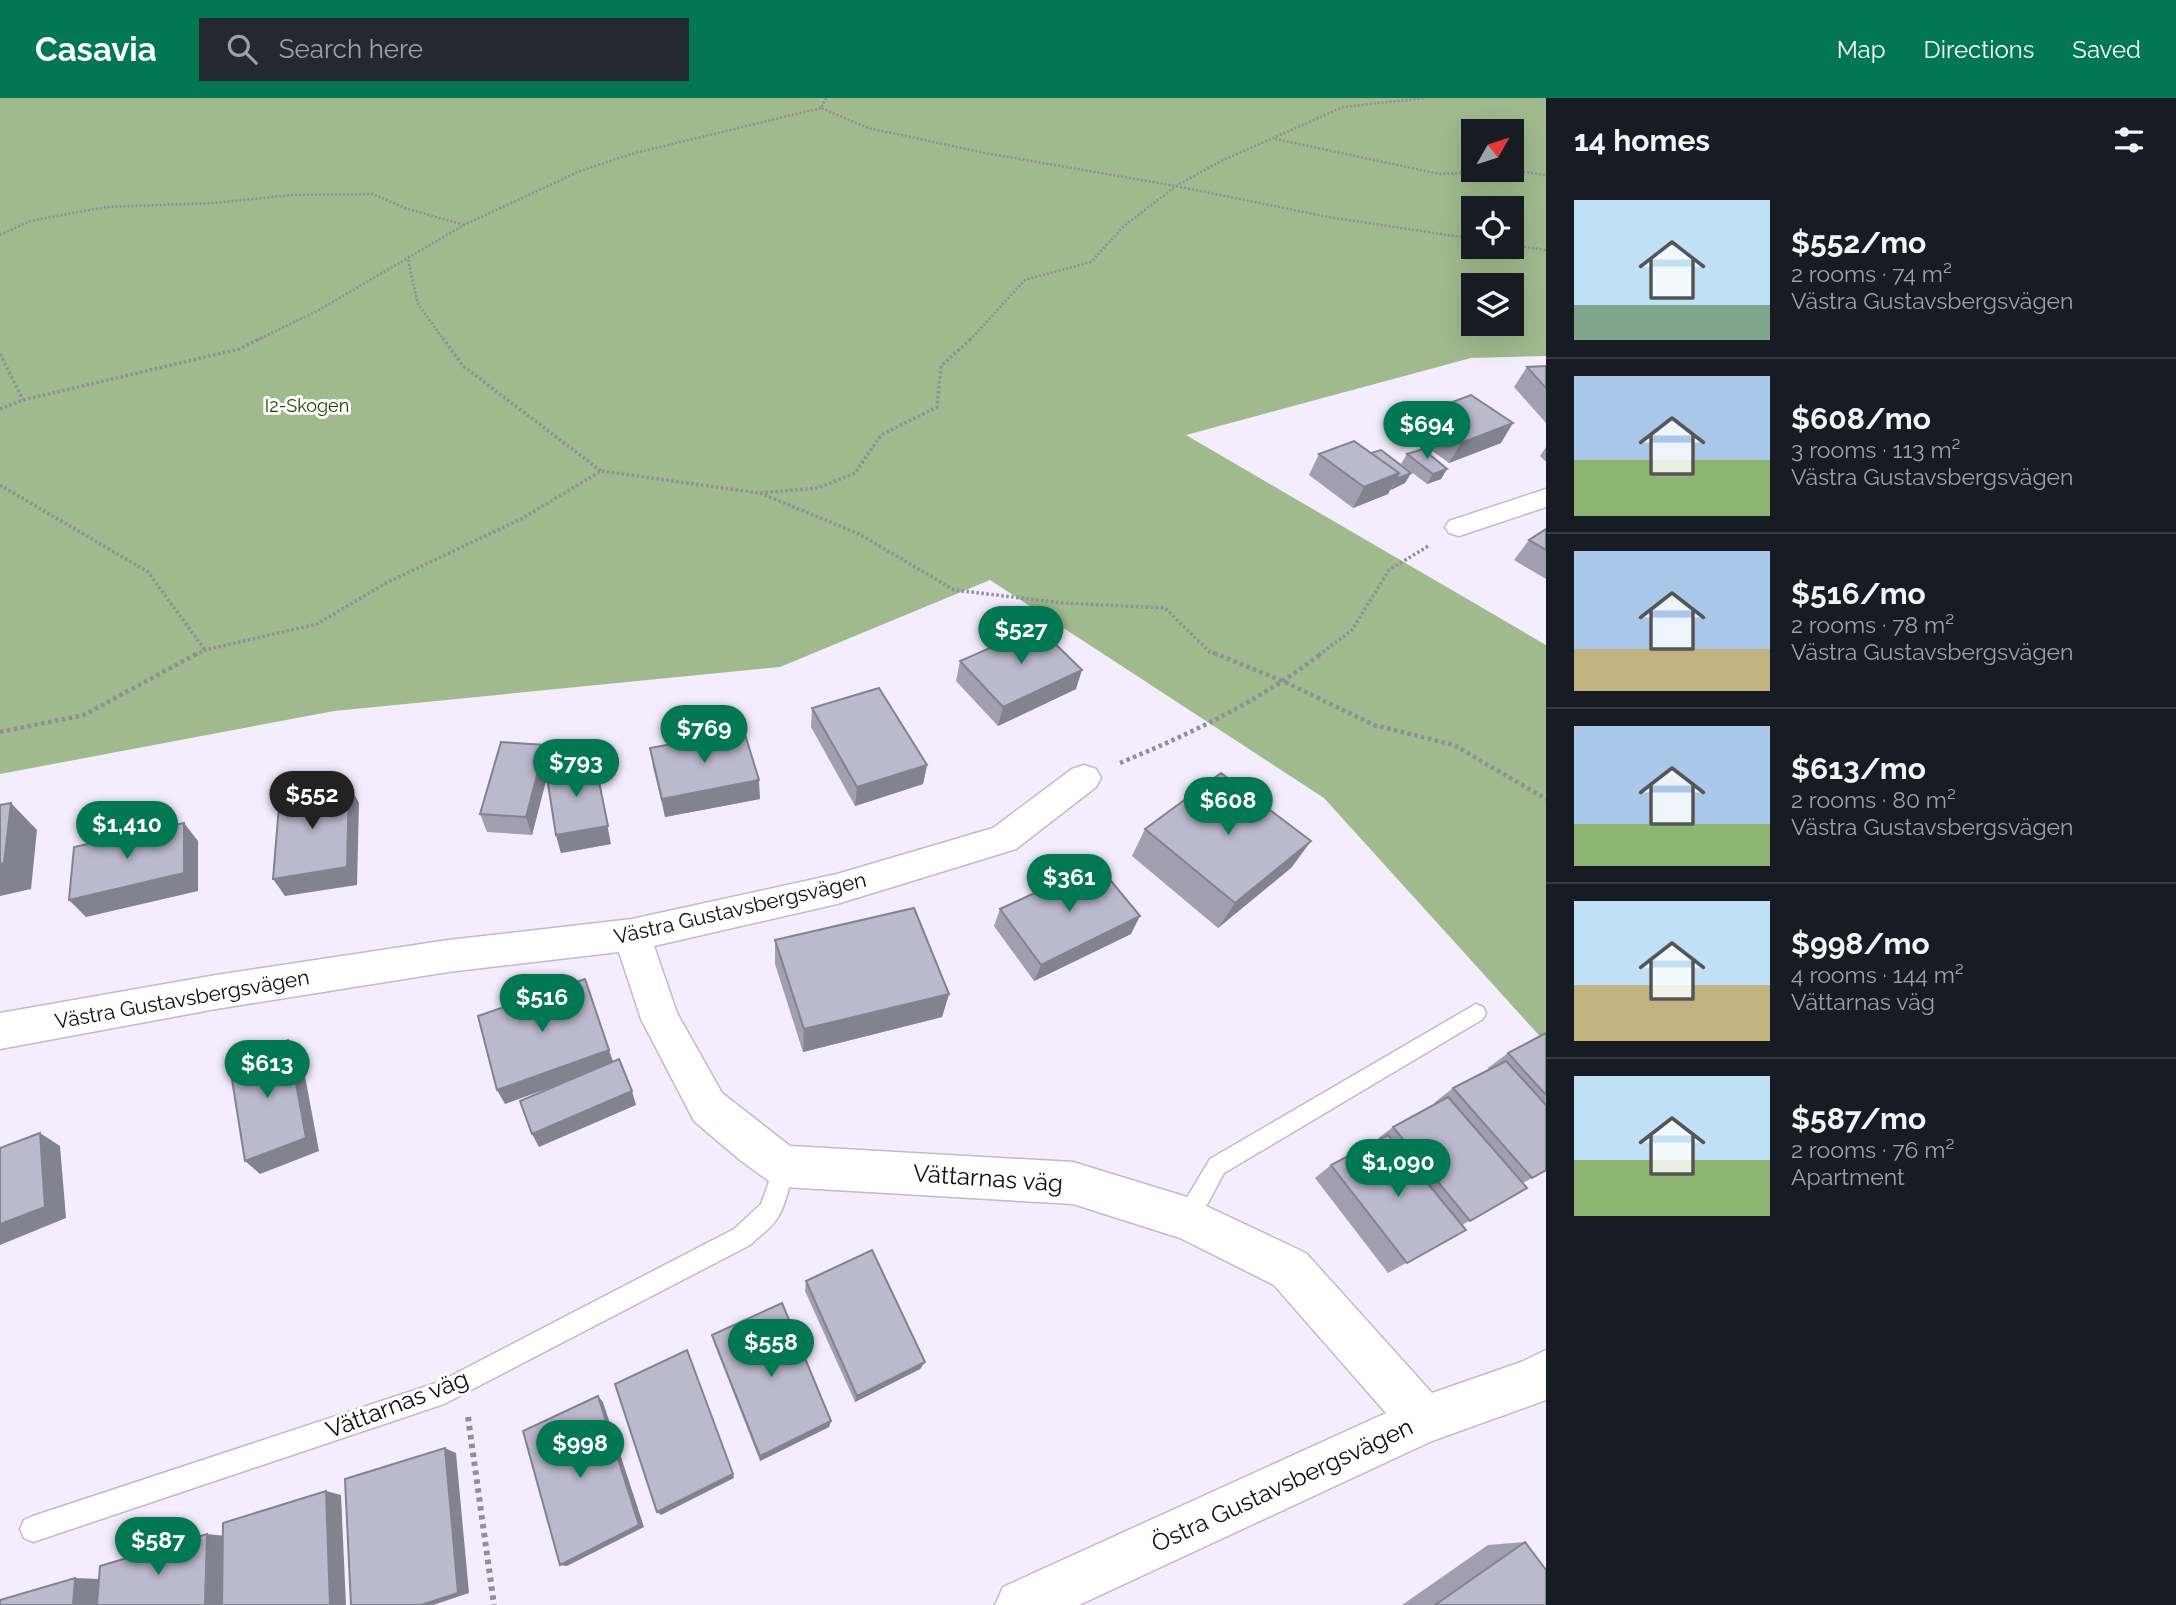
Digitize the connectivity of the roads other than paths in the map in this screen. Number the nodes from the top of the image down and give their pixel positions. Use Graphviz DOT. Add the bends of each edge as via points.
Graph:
graph roads {
  1 [pos="1546,498"];
  2 [pos="1459,527"];
  3 [pos="1084,778"];
  4 [pos="632,935"];
  5 [pos="1476,1013"];
  6 [pos="0,1031"];
  7 [pos="784,1166"];
  8 [pos="1187,1219"];
  9 [pos="1542,1384"];
  10 [pos="1424,1420"];
  11 [pos="33,1529"];
  12 [pos="1021,1605"];
  1 -- 2 [label="street"];
  3 -- 4 [label="street, Västra Gustavsbergsvägen" via="1004,839 837,888"];
  4 -- 6 [label="street, Västra Gustavsbergsvägen" via="448,956"];
  4 -- 7 [label="street" via="660,1020 708,1107"];
  5 -- 8 [label="lane" via="1217,1166"];
  7 -- 8 [label="street, Vättarnas väg" via="1073,1183"];
  7 -- 11 [label="lane, Vättarnas väg" via="770,1211 742,1237 444,1392"];
  8 -- 10 [label="street, Vättarnas väg" via="1290,1269"];
  9 -- 10 [label="street, Östra Gustavsbergsvägen"];
  10 -- 12 [label="street, Östra Gustavsbergsvägen"];
}
